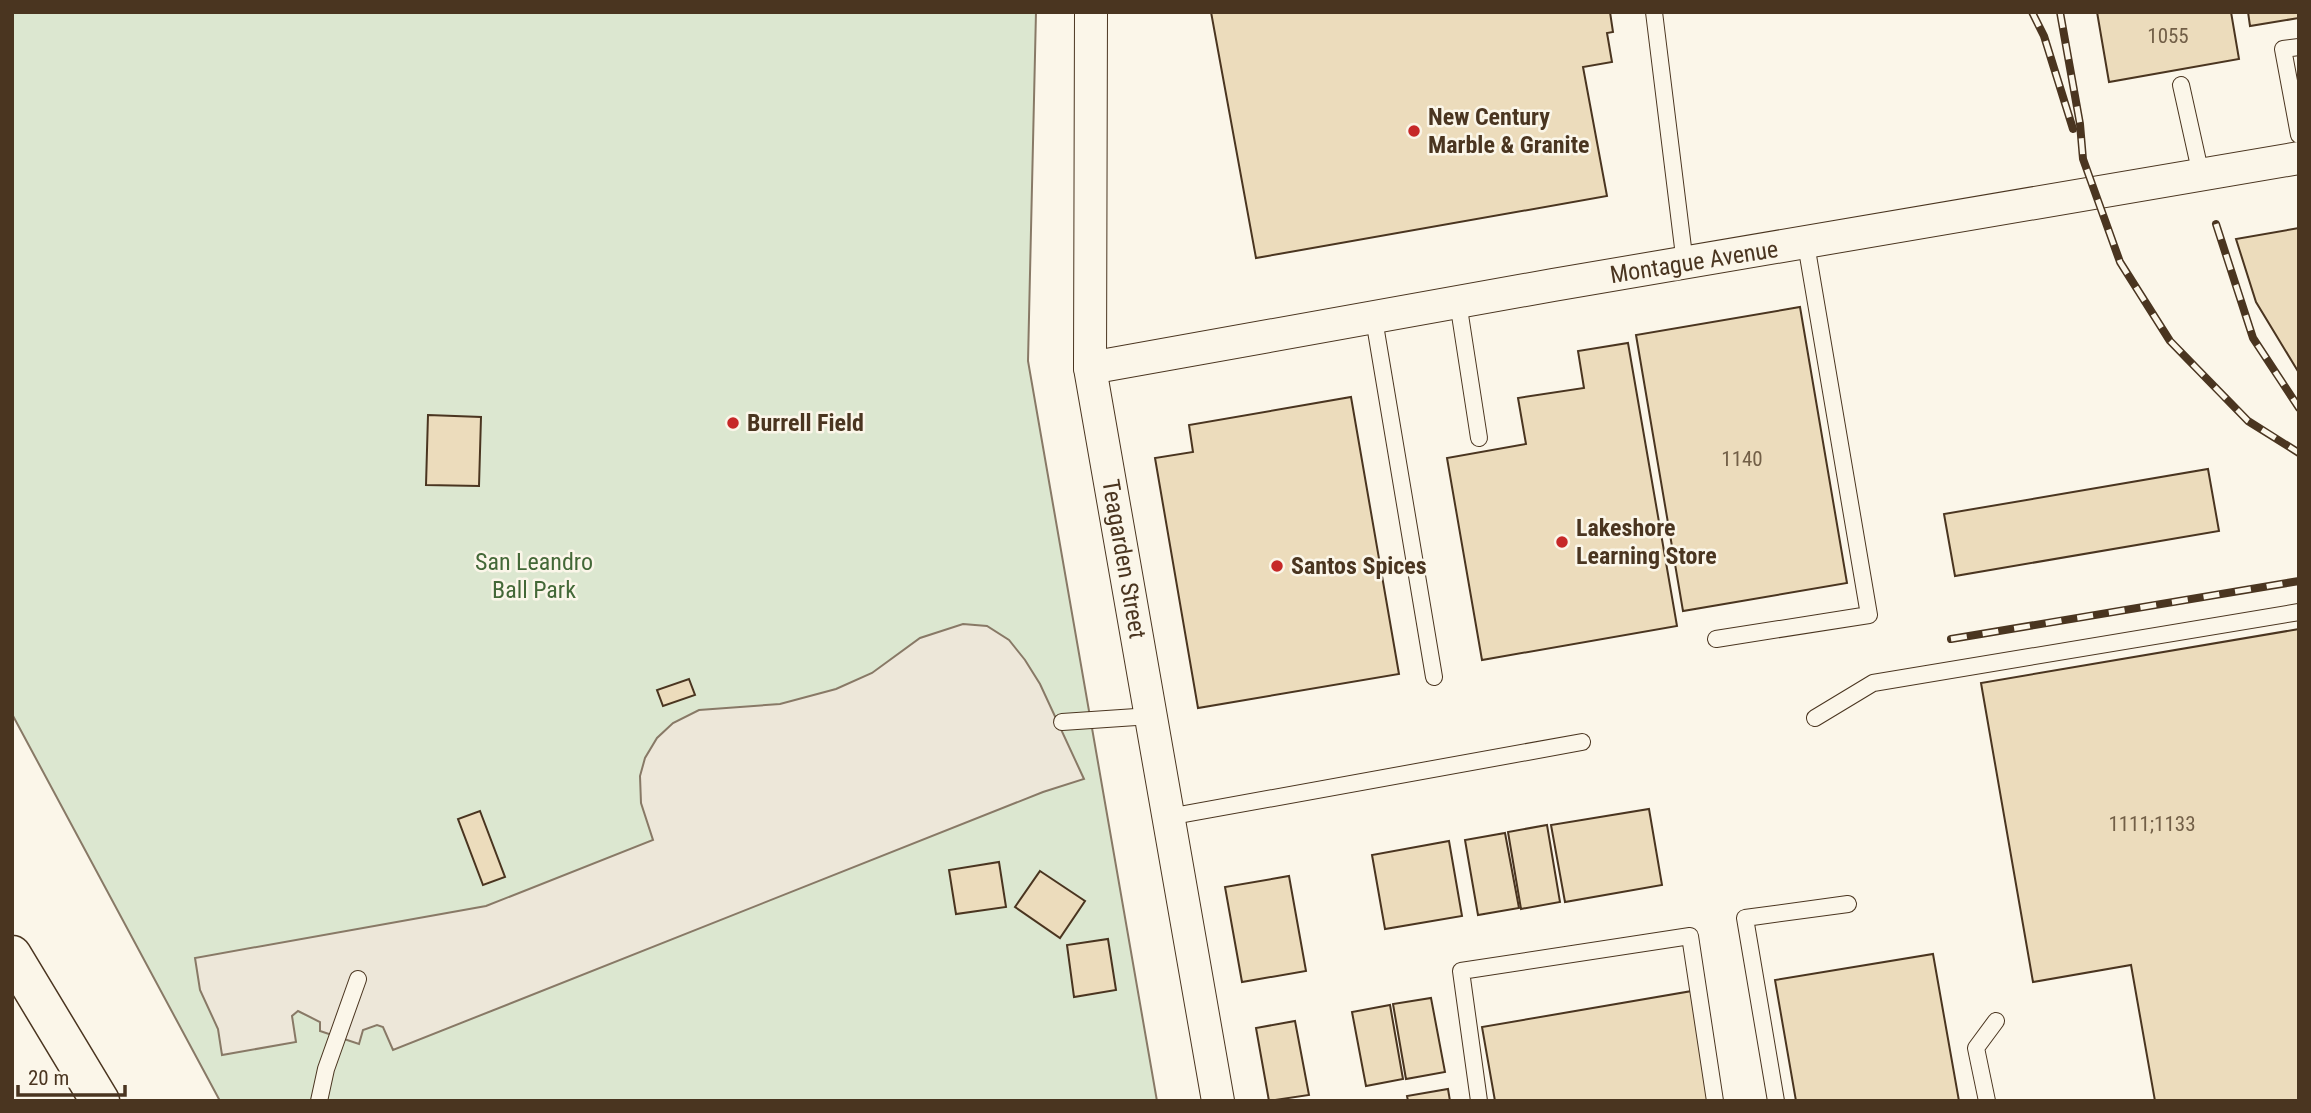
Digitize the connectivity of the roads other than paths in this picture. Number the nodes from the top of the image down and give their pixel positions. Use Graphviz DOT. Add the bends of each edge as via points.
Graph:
graph roads {
  1 [pos="1091,12"];
  2 [pos="1654,12"];
  3 [pos="2299,47"];
  4 [pos="2181,85"];
  5 [pos="2299,135"];
  6 [pos="2299,158"];
  7 [pos="2201,175"];
  8 [pos="1806,244"];
  9 [pos="1685,264"];
  10 [pos="1458,302"];
  11 [pos="1374,319"];
  12 [pos="1090,369"];
  13 [pos="1479,438"];
  14 [pos="2299,612"];
  15 [pos="1716,639"];
  16 [pos="1434,677"];
  17 [pos="1151,716"];
  18 [pos="1815,718"];
  19 [pos="1062,723"];
  20 [pos="1582,742"];
  21 [pos="1168,817"];
  22 [pos="1848,904"];
  23 [pos="12,955"];
  24 [pos="358,979"];
  25 [pos="1996,1021"];
  26 [pos="100,1101"];
  27 [pos="319,1101"];
  28 [pos="1218,1101"];
  29 [pos="1479,1101"];
  30 [pos="1715,1101"];
  31 [pos="1776,1101"];
  32 [pos="1987,1101"];
  1 -- 12 [label="street, Teagarden Street"];
  2 -- 9 [label="lane"];
  3 -- 5 [label="lane" via="2283,49"];
  4 -- 7 [label="lane"];
  6 -- 7 [label="street, Montague Avenue"];
  7 -- 8 [label="street, Montague Avenue"];
  8 -- 9 [label="street, Montague Avenue"];
  8 -- 15 [label="lane" via="1869,615"];
  9 -- 10 [label="street, Montague Avenue"];
  10 -- 11 [label="street, Montague Avenue"];
  10 -- 13 [label="lane"];
  11 -- 12 [label="street, Montague Avenue"];
  11 -- 16 [label="lane"];
  12 -- 17 [label="street, Teagarden Street"];
  14 -- 18 [label="lane" via="1873,683"];
  17 -- 19 [label="lane"];
  17 -- 21 [label="street, Teagarden Street"];
  20 -- 21 [label="lane"];
  21 -- 28 [label="street, Teagarden Street"];
  22 -- 31 [label="lane" via="1745,918"];
  23 -- 26 [label="highway"];
  24 -- 27 [label="lane"];
  25 -- 32 [label="lane" via="1976,1048"];
  29 -- 30 [label="lane" via="1461,971 1690,936"];
}
